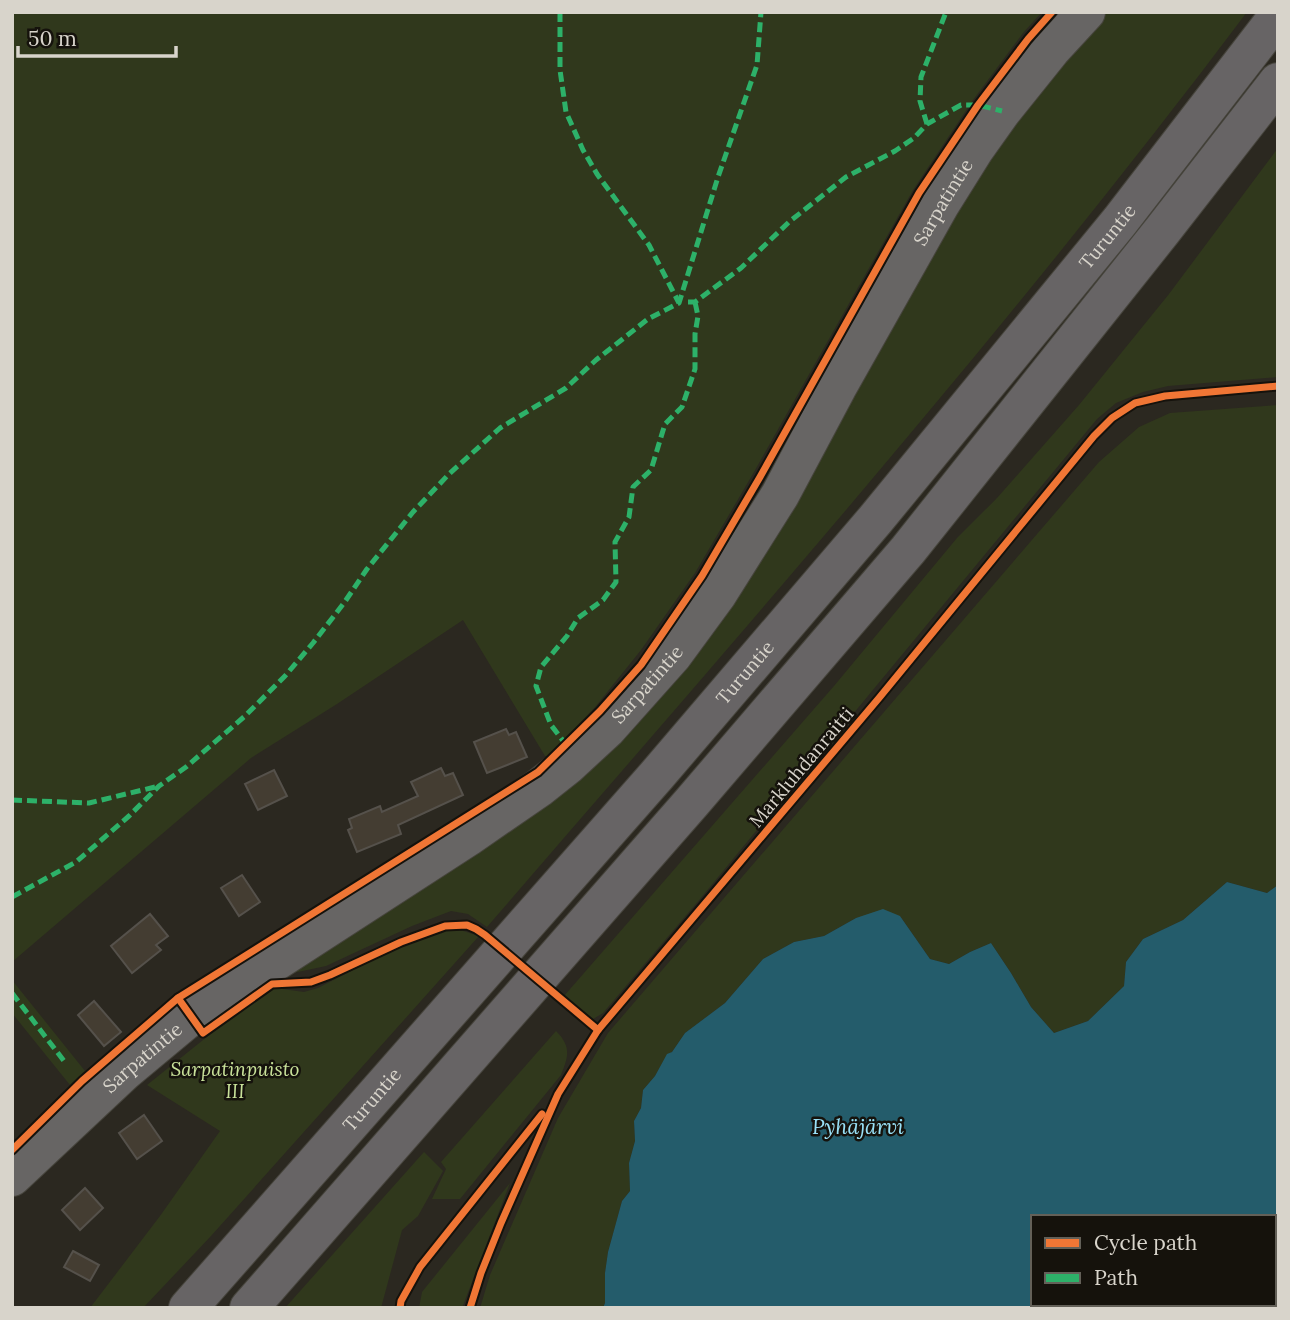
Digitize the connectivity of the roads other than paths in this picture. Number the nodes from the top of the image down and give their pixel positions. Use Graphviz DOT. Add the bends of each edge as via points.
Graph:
graph roads {
  1 [pos="1086,12"];
  2 [pos="1278,16"];
  3 [pos="1278,82"];
  4 [pos="12,1177"];
  5 [pos="188,1308"];
  6 [pos="249,1308"];
  1 -- 4 [label="main road, Sarpatintie" via="1002,111 968,160 891,290 780,495 717,595 673,655 607,729 540,788 190,1017"];
  2 -- 5 [label="highway, Turuntie" via="1121,221 875,520"];
  3 -- 6 [label="highway, Turuntie" via="908,550"];
}
